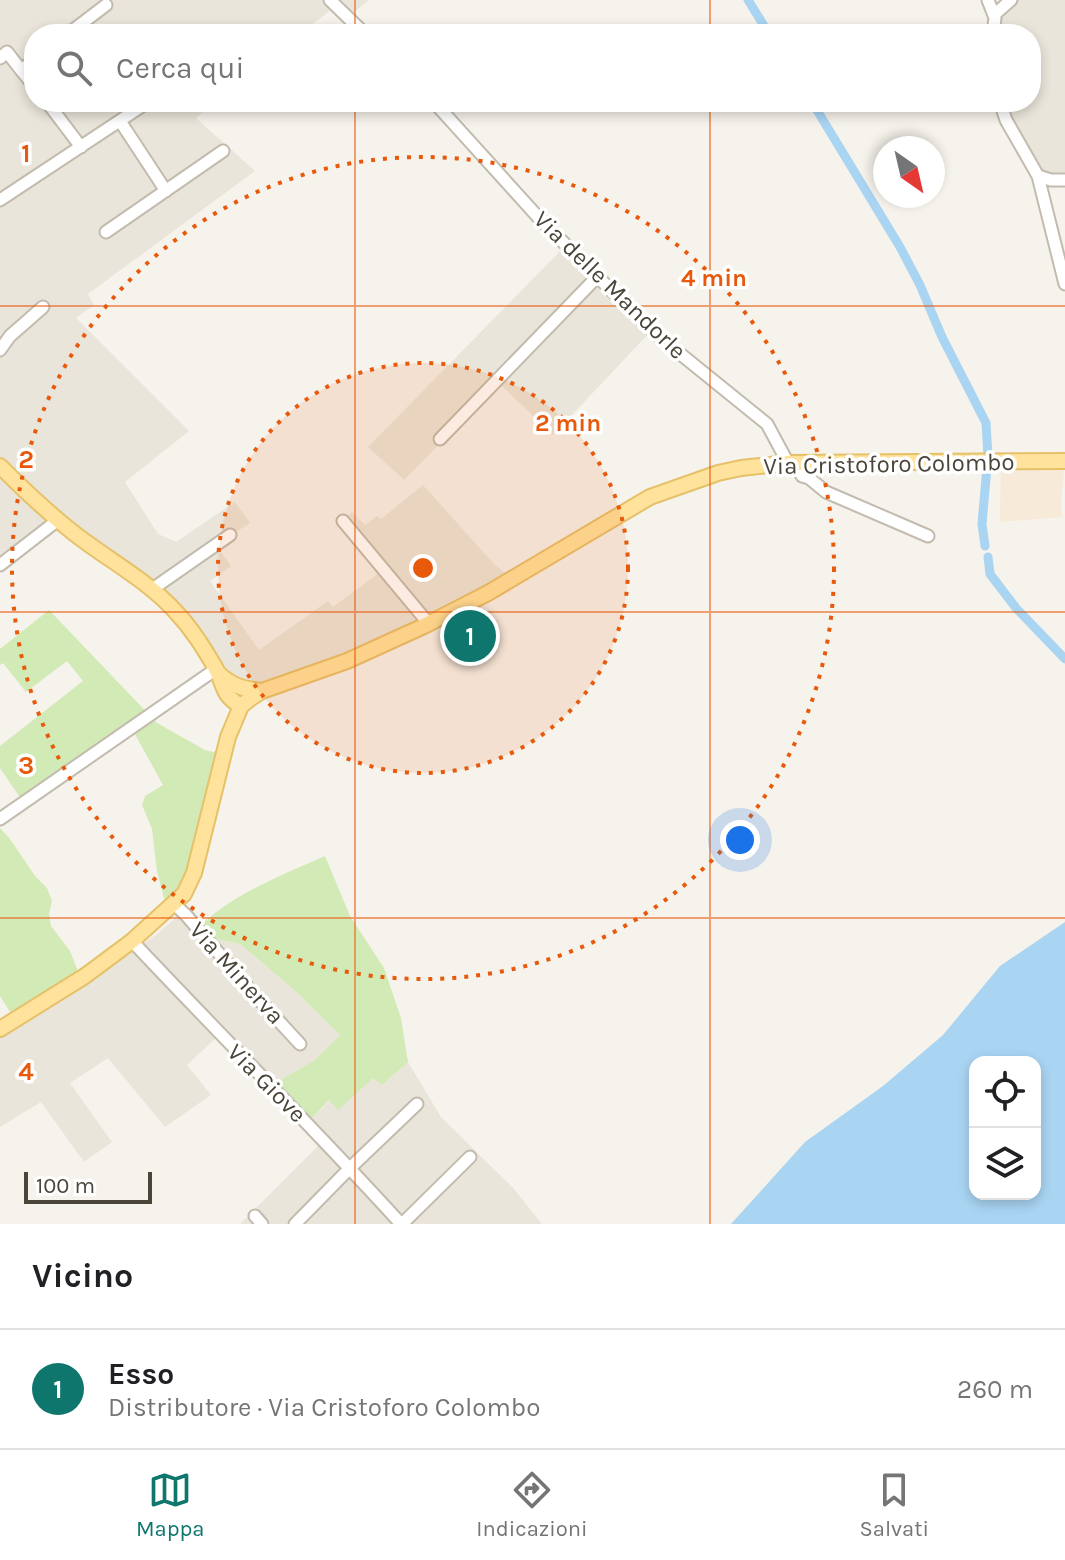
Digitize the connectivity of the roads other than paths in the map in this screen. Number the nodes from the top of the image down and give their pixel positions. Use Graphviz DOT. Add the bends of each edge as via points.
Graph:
graph roads {
  1 [pos="988,0"];
  2 [pos="1011,0"];
  3 [pos="332,1"];
  4 [pos="106,5"];
  5 [pos="994,15"];
  6 [pos="81,24"];
  7 [pos="355,24"];
  8 [pos="994,24"];
  9 [pos="0,58"];
  10 [pos="24,68"];
  11 [pos="21,70"];
  12 [pos="24,74"];
  13 [pos="55,112"];
  14 [pos="133,112"];
  15 [pos="443,112"];
  16 [pos="1003,112"];
  17 [pos="120,121"];
  18 [pos="81,147"];
  19 [pos="223,151"];
  20 [pos="1038,176"];
  21 [pos="1065,180"];
  22 [pos="166,191"];
  23 [pos="0,200"];
  24 [pos="106,232"];
  25 [pos="597,277"];
  26 [pos="1065,284"];
  27 [pos="43,307"];
  28 [pos="0,350"];
  29 [pos="440,439"];
  30 [pos="1065,461"];
  31 [pos="793,463"];
  32 [pos="0,466"];
  33 [pos="58,520"];
  34 [pos="343,521"];
  35 [pos="230,535"];
  36 [pos="928,536"];
  37 [pos="0,565"];
  38 [pos="151,590"];
  39 [pos="429,624"];
  40 [pos="217,671"];
  41 [pos="227,688"];
  42 [pos="262,691"];
  43 [pos="241,706"];
  44 [pos="228,737"];
  45 [pos="0,819"];
  46 [pos="174,904"];
  47 [pos="132,941"];
  48 [pos="0,1029"];
  49 [pos="300,1044"];
  50 [pos="417,1104"];
  51 [pos="470,1157"];
  52 [pos="350,1168"];
  53 [pos="295,1224"];
  54 [pos="402,1224"];
  1 -- 5 [label="street"];
  2 -- 5 [label="street"];
  3 -- 7 [label="street"];
  4 -- 6 [label="street"];
  5 -- 8 [label="street"];
  9 -- 11 [label="street" via="7,52"];
  10 -- 11 [label="street"];
  11 -- 12 [label="street"];
  13 -- 18 [label="street"];
  14 -- 17 [label="street"];
  15 -- 25 [label="street, Via delle Mandorle"];
  16 -- 20 [label="street"];
  17 -- 18 [label="street"];
  17 -- 22 [label="street"];
  18 -- 23 [label="street"];
  19 -- 22 [label="street"];
  20 -- 21 [label="street"];
  20 -- 26 [label="street"];
  22 -- 24 [label="street"];
  25 -- 29 [label="street"];
  25 -- 31 [label="street, Via delle Mandorle" via="657,335 767,424"];
  27 -- 28 [label="street"];
  30 -- 31 [label="main road, Via Cristoforo Colombo"];
  31 -- 36 [label="street, Via delle Mandorle" via="826,492"];
  31 -- 39 [label="main road, Via Cristoforo Colombo" via="741,468 650,497"];
  32 -- 33 [label="main road"];
  33 -- 37 [label="street"];
  33 -- 38 [label="main road"];
  34 -- 39 [label="street"];
  35 -- 38 [label="street"];
  38 -- 40 [label="main road" via="191,629"];
  39 -- 42 [label="main road, Via Cristoforo Colombo"];
  40 -- 41 [label="main road"];
  40 -- 45 [label="street"];
  41 -- 42 [label="main road"];
  41 -- 43 [label="main road" via="231,701"];
  41 -- 44 [label="main road"];
  42 -- 43 [label="main road, Via Cristoforo Colombo"];
  43 -- 44 [label="main road"];
  44 -- 46 [label="main road" via="194,873"];
  46 -- 47 [label="main road"];
  46 -- 49 [label="street, Via Minerva"];
  47 -- 48 [label="main road"];
  47 -- 52 [label="street, Via Giove"];
  50 -- 52 [label="street"];
  51 -- 54 [label="street"];
  52 -- 53 [label="street"];
  52 -- 54 [label="street, Via Giove"];
}
